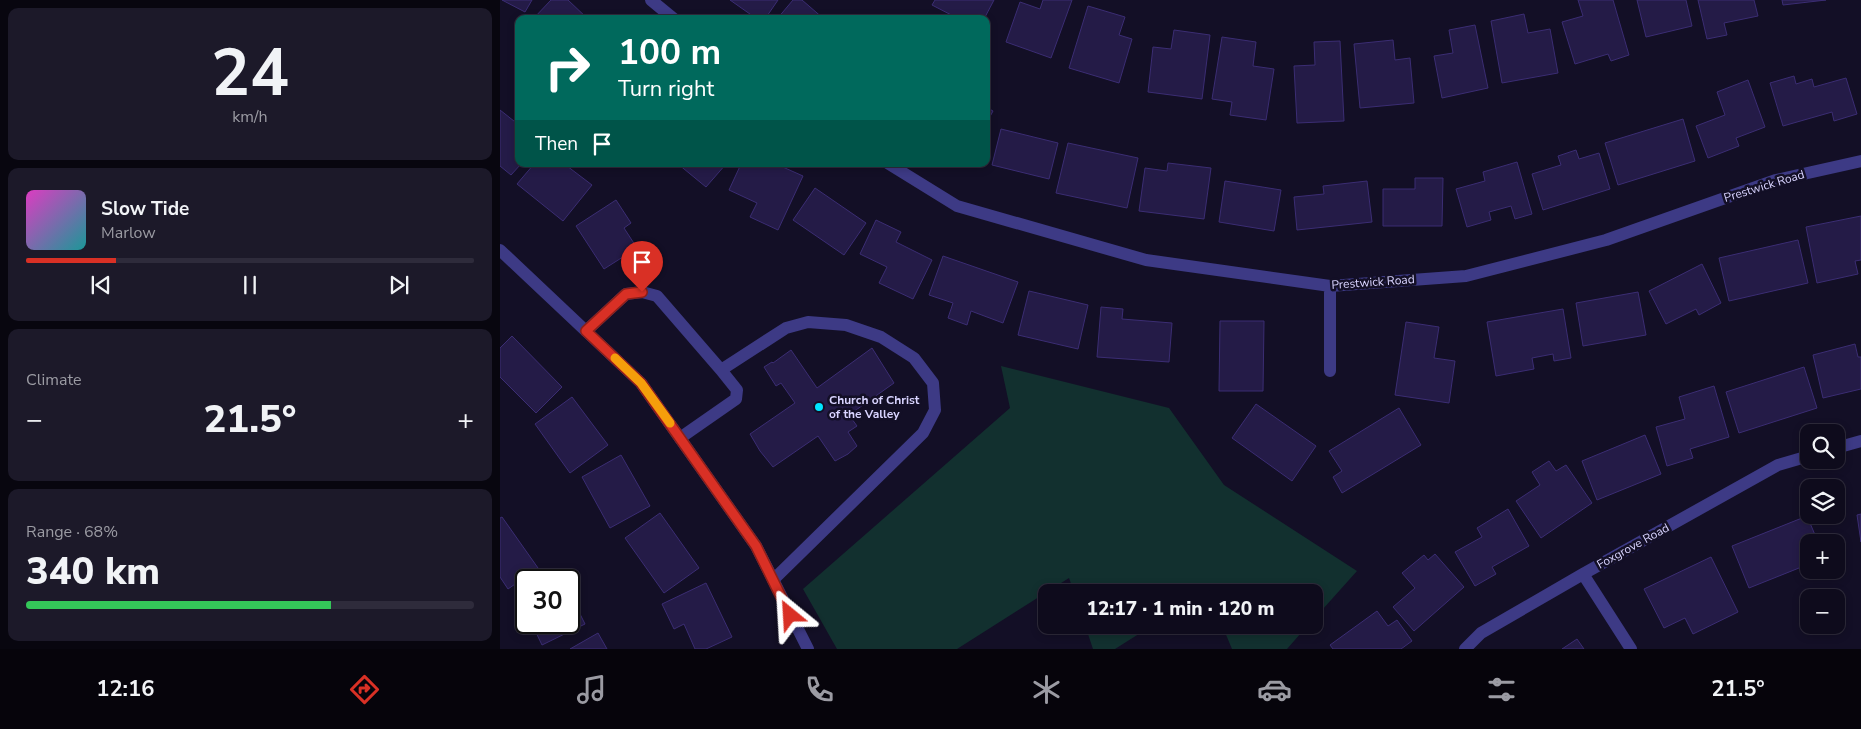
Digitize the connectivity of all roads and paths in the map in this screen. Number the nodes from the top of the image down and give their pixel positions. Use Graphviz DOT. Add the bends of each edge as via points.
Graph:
graph roads {
  1 [pos="651,0"];
  2 [pos="669,15"];
  3 [pos="1861,161"];
  4 [pos="894,167"];
  5 [pos="500,250"];
  6 [pos="1330,286"];
  7 [pos="586,331"];
  8 [pos="721,370"];
  9 [pos="1330,371"];
  10 [pos="680,438"];
  11 [pos="1861,441"];
  12 [pos="1845,445"];
  13 [pos="1800,459"];
  14 [pos="1583,574"];
  15 [pos="773,580"];
  16 [pos="808,649"];
  17 [pos="1465,649"];
  18 [pos="1631,649"];
  1 -- 2 [label="street"];
  3 -- 6 [label="street, Prestwick Road" via="1776,180 1606,240 1466,276"];
  4 -- 6 [label="street, Prestwick Road" via="957,206 1146,260"];
  5 -- 7 [label="street"];
  6 -- 9 [label="street"];
  7 -- 8 [label="street" via="626,294 642,292 657,296"];
  7 -- 10 [label="street" via="641,383"];
  8 -- 10 [label="street" via="737,390 736,398"];
  8 -- 15 [label="street" via="786,328 808,322 846,325 880,337 914,358 933,383 935,410 923,432"];
  10 -- 15 [label="street" via="756,546"];
  11 -- 12 [label="street"];
  13 -- 14 [label="street, Foxgrove Road" via="1778,465"];
  14 -- 17 [label="street, Foxgrove Road" via="1481,633"];
  14 -- 18 [label="street"];
  15 -- 16 [label="street"];
}
